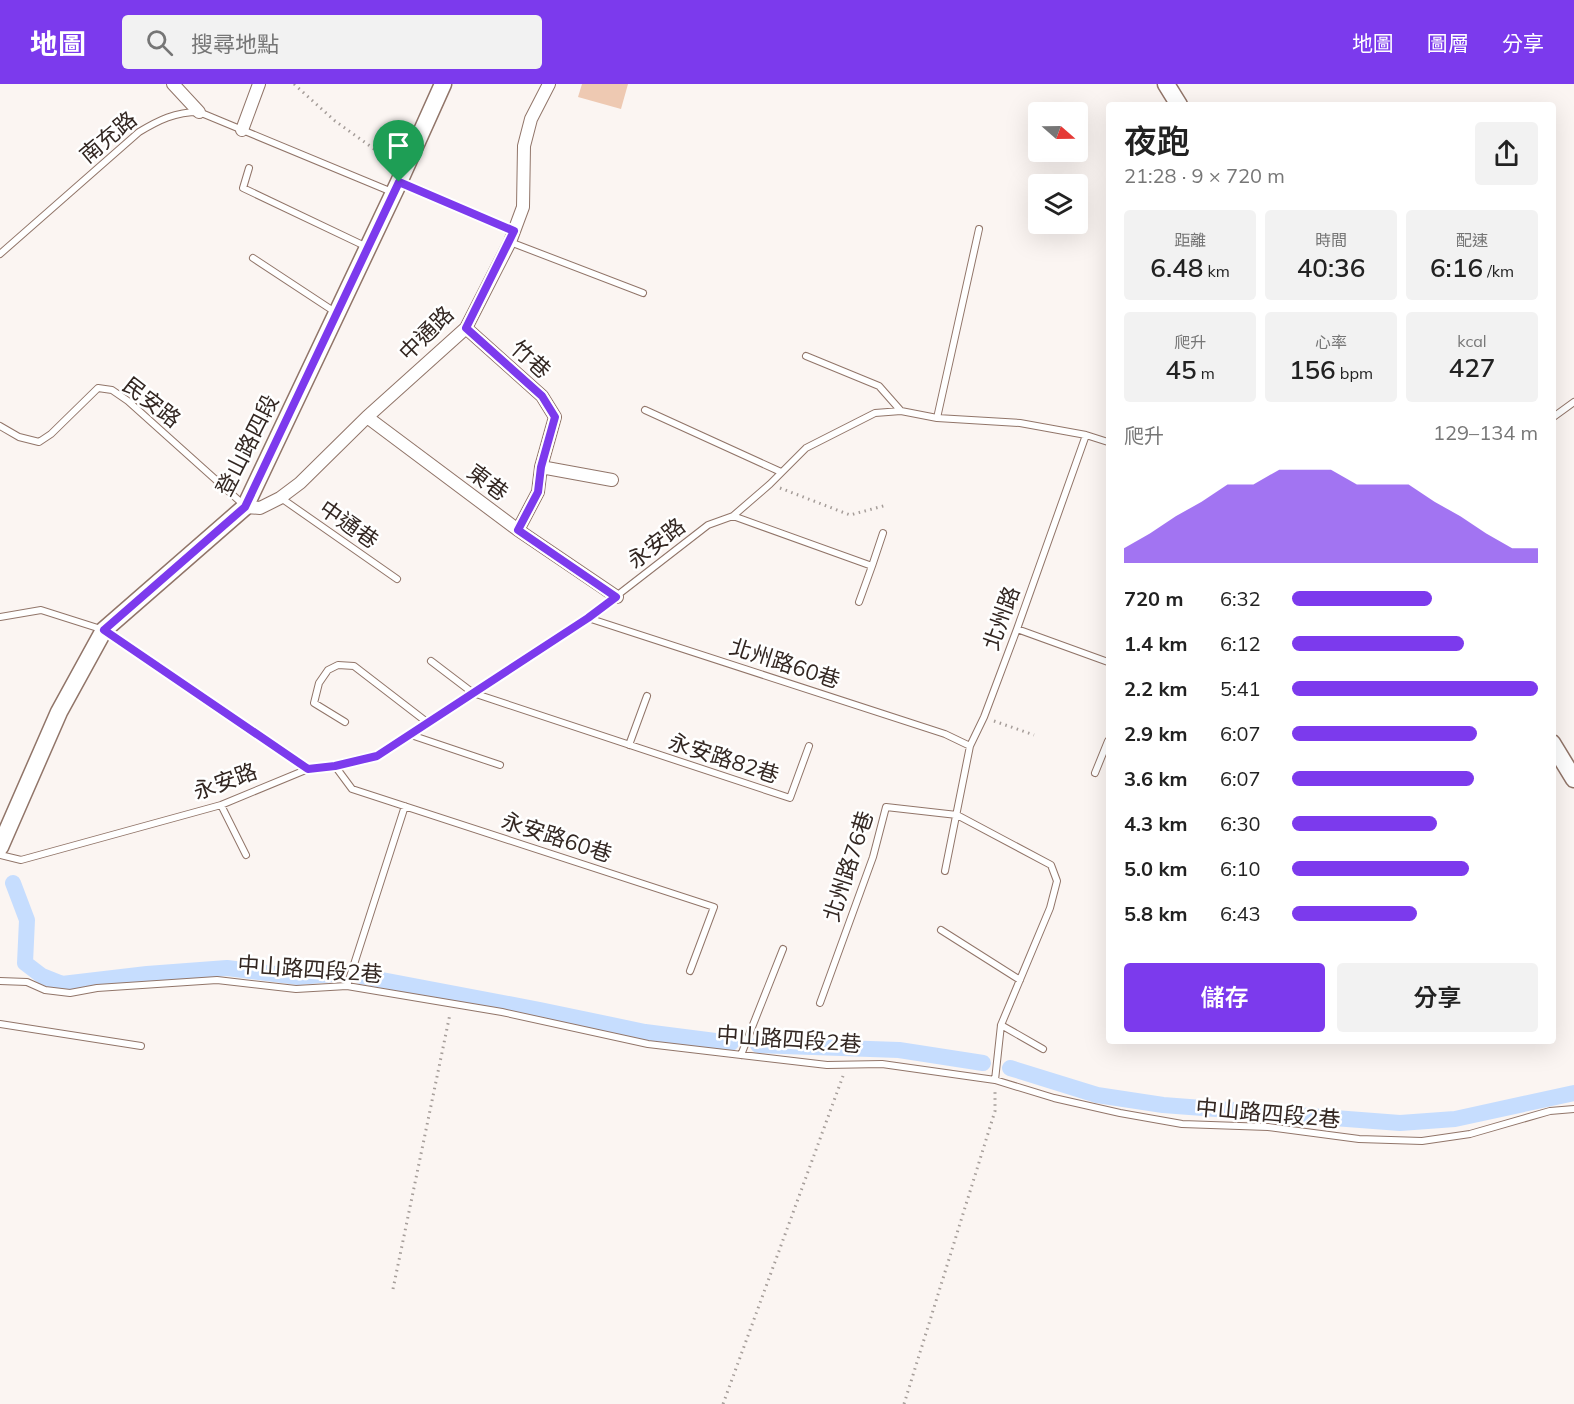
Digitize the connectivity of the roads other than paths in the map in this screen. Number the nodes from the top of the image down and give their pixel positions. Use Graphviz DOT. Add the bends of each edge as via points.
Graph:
graph roads {
  1 [pos="173,84"];
  2 [pos="259,84"];
  3 [pos="442,84"];
  4 [pos="549,84"];
  5 [pos="1167,84"];
  6 [pos="1177,102"];
  7 [pos="199,112"];
  8 [pos="242,130"];
  9 [pos="249,168"];
  10 [pos="399,182"];
  11 [pos="979,229"];
  12 [pos="512,236"];
  13 [pos="368,247"];
  14 [pos="0,254"];
  15 [pos="253,258"];
  16 [pos="643,293"];
  17 [pos="337,313"];
  18 [pos="466,328"];
  19 [pos="806,356"];
  20 [pos="1574,402"];
  21 [pos="645,410"];
  22 [pos="902,411"];
  23 [pos="1556,415"];
  24 [pos="367,417"];
  25 [pos="937,418"];
  26 [pos="0,426"];
  27 [pos="1086,435"];
  28 [pos="1106,441"];
  29 [pos="541,467"];
  30 [pos="781,472"];
  31 [pos="612,480"];
  32 [pos="280,498"];
  33 [pos="245,507"];
  34 [pos="734,516"];
  35 [pos="518,530"];
  36 [pos="884,533"];
  37 [pos="872,566"];
  38 [pos="397,579"];
  39 [pos="616,597"];
  40 [pos="859,602"];
  41 [pos="0,617"];
  42 [pos="588,618"];
  43 [pos="1017,629"];
  44 [pos="104,630"];
  45 [pos="431,661"];
  46 [pos="1106,661"];
  47 [pos="473,693"];
  48 [pos="647,696"];
  49 [pos="345,722"];
  50 [pos="428,723"];
  51 [pos="411,735"];
  52 [pos="629,745"];
  53 [pos="809,746"];
  54 [pos="970,746"];
  55 [pos="1106,746"];
  56 [pos="1556,750"];
  57 [pos="500,765"];
  58 [pos="335,766"];
  59 [pos="308,769"];
  60 [pos="1095,773"];
  61 [pos="1574,779"];
  62 [pos="221,805"];
  63 [pos="405,806"];
  64 [pos="957,815"];
  65 [pos="0,847"];
  66 [pos="0,855"];
  67 [pos="246,855"];
  68 [pos="945,871"];
  69 [pos="941,930"];
  70 [pos="783,949"];
  71 [pos="690,970"];
  72 [pos="1020,980"];
  73 [pos="0,981"];
  74 [pos="347,986"];
  75 [pos="820,1003"];
  76 [pos="0,1024"];
  77 [pos="1001,1025"];
  78 [pos="141,1046"];
  79 [pos="1043,1048"];
  80 [pos="741,1055"];
  81 [pos="995,1080"];
  82 [pos="1574,1109"];
  1 -- 7 [label="street"];
  2 -- 8 [label="street"];
  3 -- 10 [label="street, 登山路四段"];
  4 -- 12 [label="street, 中通路" via="531,119 524,147 523,207"];
  5 -- 6 [label="street"];
  7 -- 8 [label="lane, 南充路"];
  7 -- 14 [label="lane, 南充路" via="163,117 139,132"];
  8 -- 10 [label="lane, 南充路"];
  9 -- 13 [label="lane" via="243,188"];
  10 -- 12 [label="lane, 南充路"];
  10 -- 13 [label="street, 登山路四段"];
  11 -- 25 [label="lane"];
  12 -- 16 [label="lane, 南充路"];
  12 -- 18 [label="street, 中通路"];
  13 -- 17 [label="street, 登山路四段"];
  15 -- 17 [label="lane"];
  17 -- 33 [label="street, 登山路四段"];
  18 -- 24 [label="street, 中通路"];
  18 -- 29 [label="street, 竹巷" via="542,396 555,417"];
  19 -- 22 [label="lane" via="879,386"];
  20 -- 23 [label="lane"];
  21 -- 30 [label="lane"];
  22 -- 25 [label="lane, 永安路"];
  22 -- 30 [label="lane, 永安路" via="875,413 839,429 806,448"];
  24 -- 32 [label="street, 中通路"];
  24 -- 35 [label="street, 東巷"];
  25 -- 27 [label="lane, 永安路" via="1020,423"];
  26 -- 33 [label="lane, 民安路" via="39,442 98,388 112,390"];
  27 -- 28 [label="lane, 永安路"];
  27 -- 43 [label="lane, 北州路"];
  29 -- 31 [label="street"];
  29 -- 35 [label="street, 竹巷" via="538,492"];
  30 -- 34 [label="lane, 永安路"];
  32 -- 33 [label="street, 中通路" via="260,508"];
  32 -- 38 [label="lane, 中通巷"];
  33 -- 44 [label="street, 登山路四段"];
  34 -- 37 [label="lane"];
  34 -- 39 [label="lane, 永安路" via="708,525"];
  35 -- 39 [label="street, 東巷"];
  36 -- 37 [label="lane"];
  37 -- 40 [label="lane"];
  39 -- 42 [label="lane, 永安路"];
  41 -- 44 [label="lane" via="41,610"];
  42 -- 47 [label="lane, 永安路"];
  42 -- 54 [label="lane, 北州路60巷" via="945,734"];
  43 -- 46 [label="lane"];
  43 -- 54 [label="lane, 北州路"];
  44 -- 59 [label="lane"];
  44 -- 65 [label="street, 登山路四段" via="58,712"];
  45 -- 47 [label="lane, 永安路82巷"];
  47 -- 50 [label="lane, 永安路"];
  47 -- 52 [label="lane, 永安路82巷"];
  48 -- 52 [label="lane"];
  49 -- 50 [label="lane" via="314,703 319,683 328,670 338,666 354,666"];
  50 -- 51 [label="lane, 永安路"];
  51 -- 57 [label="lane"];
  51 -- 58 [label="lane, 永安路" via="377,756"];
  52 -- 53 [label="lane, 永安路82巷" via="790,798"];
  54 -- 64 [label="lane, 北州路"];
  55 -- 60 [label="lane"];
  56 -- 61 [label="street"];
  58 -- 59 [label="lane, 永安路"];
  58 -- 63 [label="lane, 永安路60巷" via="352,789"];
  59 -- 62 [label="lane, 永安路"];
  62 -- 66 [label="lane, 永安路" via="21,860"];
  62 -- 67 [label="lane"];
  63 -- 71 [label="lane, 永安路60巷" via="714,907"];
  63 -- 74 [label="lane"];
  64 -- 68 [label="lane, 北州路"];
  64 -- 72 [label="lane" via="1051,865 1057,880 1050,908"];
  64 -- 75 [label="lane, 北州路76巷" via="886,807 873,857"];
  69 -- 72 [label="lane"];
  70 -- 80 [label="lane"];
  72 -- 77 [label="lane"];
  73 -- 74 [label="lane, 中山路四段2巷" via="27,982 45,990 70,993 217,980 296,990"];
  74 -- 80 [label="lane, 中山路四段2巷" via="452,1003 648,1044"];
  76 -- 78 [label="lane"];
  77 -- 79 [label="lane"];
  77 -- 81 [label="lane"];
  80 -- 81 [label="lane, 中山路四段2巷" via="827,1065 882,1064"];
  81 -- 82 [label="lane, 中山路四段2巷" via="1076,1103 1172,1122 1268,1127 1359,1139 1422,1141 1470,1134 1550,1111"];
}
